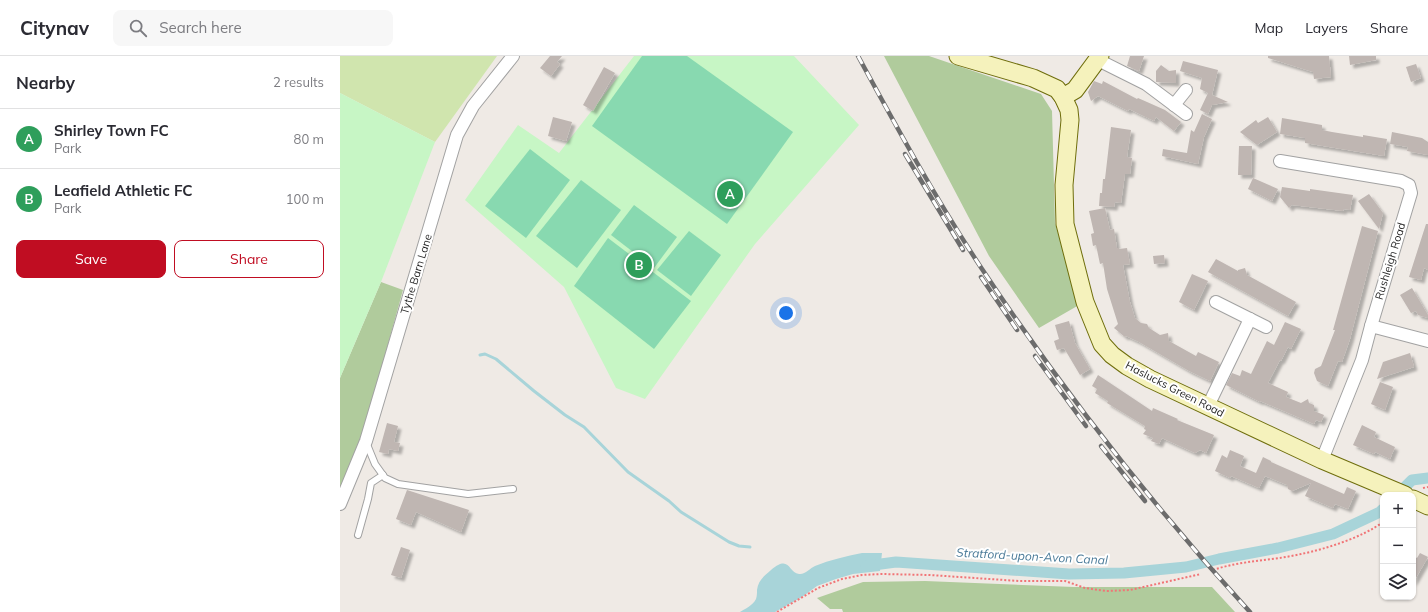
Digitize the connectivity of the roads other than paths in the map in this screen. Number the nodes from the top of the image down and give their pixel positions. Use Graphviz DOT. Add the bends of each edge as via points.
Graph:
graph roads {
  1 [pos="513,56"];
  2 [pos="958,56"];
  3 [pos="1099,58"];
  4 [pos="1186,90"];
  5 [pos="1063,97"];
  6 [pos="1174,105"];
  7 [pos="1186,114"];
  8 [pos="1280,161"];
  9 [pos="1216,302"];
  10 [pos="1250,319"];
  11 [pos="1371,326"];
  12 [pos="1266,327"];
  13 [pos="1428,341"];
  14 [pos="1208,406"];
  15 [pos="366,441"];
  16 [pos="1322,460"];
  17 [pos="383,475"];
  18 [pos="513,489"];
  19 [pos="1398,492"];
  20 [pos="340,504"];
  21 [pos="358,535"];
  1 -- 15 [label="street, Tythe Barn Lane" via="473,106 457,135"];
  2 -- 5 [label="street" via="1033,78 1058,88"];
  3 -- 5 [label="street" via="1075,90"];
  3 -- 6 [label="street" via="1146,84"];
  4 -- 6 [label="street"];
  5 -- 14 [label="street, Haslucks Green Road" via="1070,120 1064,185 1065,224 1085,302 1102,344 1127,366"];
  6 -- 7 [label="street"];
  8 -- 11 [label="street, Rushleigh Road" via="1401,181 1409,185 1411,193"];
  9 -- 10 [label="street"];
  10 -- 12 [label="street"];
  10 -- 14 [label="street"];
  11 -- 13 [label="street"];
  11 -- 16 [label="street, Rushleigh Road" via="1362,360"];
  14 -- 16 [label="street, Haslucks Green Road"];
  15 -- 17 [label="lane" via="375,464"];
  15 -- 20 [label="street, Tythe Barn Lane"];
  16 -- 19 [label="street, Haslucks Green Road"];
  17 -- 18 [label="lane" via="398,484 468,494"];
  17 -- 21 [label="lane" via="371,483"];
}
